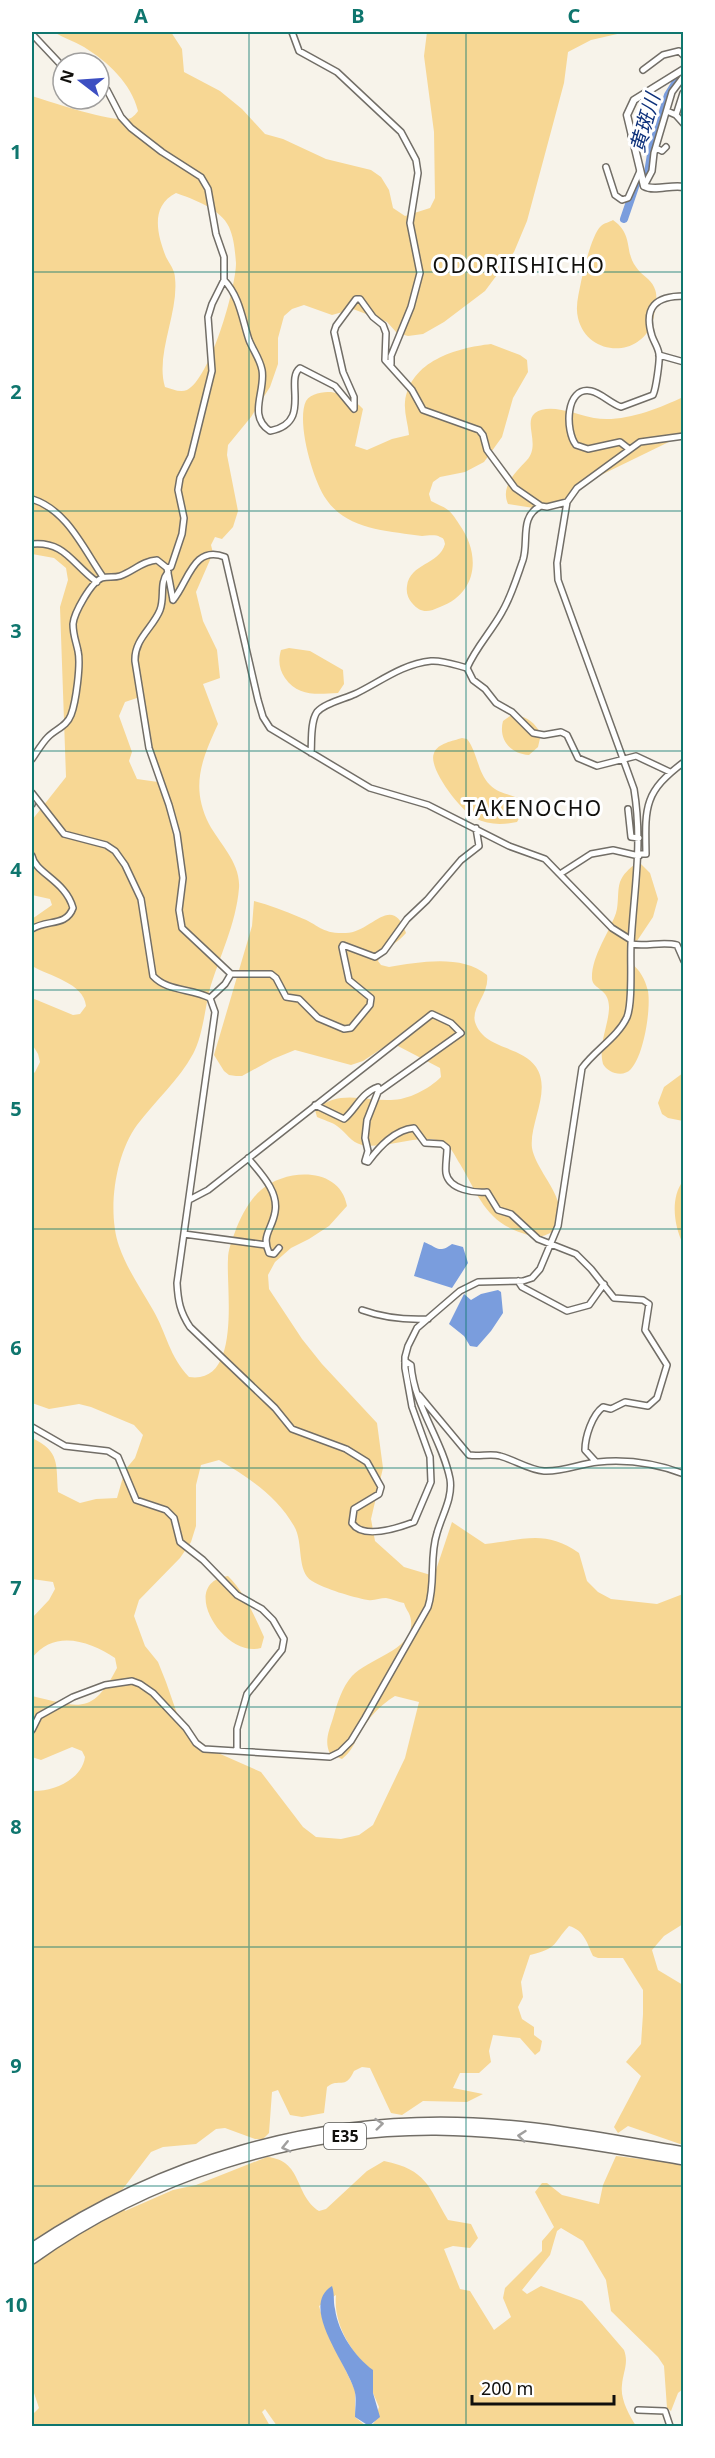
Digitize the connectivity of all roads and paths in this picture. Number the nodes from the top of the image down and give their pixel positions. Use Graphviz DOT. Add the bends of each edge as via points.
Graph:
graph roads {
  1 [pos="292,32"];
  2 [pos="32,34"];
  3 [pos="51,54"];
  4 [pos="684,56"];
  5 [pos="684,69"];
  6 [pos="643,70"];
  7 [pos="684,76"];
  8 [pos="683,93"];
  9 [pos="643,95"];
  10 [pos="111,97"];
  11 [pos="667,111"];
  12 [pos="676,115"];
  13 [pos="684,124"];
  14 [pos="631,136"];
  15 [pos="666,147"];
  16 [pos="656,148"];
  17 [pos="606,167"];
  18 [pos="640,171"];
  19 [pos="644,186"];
  20 [pos="684,187"];
  21 [pos="224,280"];
  22 [pos="684,296"];
  23 [pos="659,355"];
  24 [pos="684,362"];
  25 [pos="391,364"];
  26 [pos="684,436"];
  27 [pos="630,449"];
  28 [pos="32,499"];
  29 [pos="567,502"];
  30 [pos="541,506"];
  31 [pos="32,544"];
  32 [pos="168,570"];
  33 [pos="103,577"];
  34 [pos="97,582"];
  35 [pos="467,668"];
  36 [pos="311,753"];
  37 [pos="623,758"];
  38 [pos="32,759"];
  39 [pos="684,762"];
  40 [pos="670,772"];
  41 [pos="32,793"];
  42 [pos="628,809"];
  43 [pos="476,828"];
  44 [pos="639,838"];
  45 [pos="32,855"];
  46 [pos="639,855"];
  47 [pos="560,874"];
  48 [pos="32,929"];
  49 [pos="631,941"];
  50 [pos="684,961"];
  51 [pos="231,974"];
  52 [pos="210,998"];
  53 [pos="378,1092"];
  54 [pos="315,1105"];
  55 [pos="248,1158"];
  56 [pos="189,1200"];
  57 [pos="184,1234"];
  58 [pos="266,1245"];
  59 [pos="549,1245"];
  60 [pos="279,1248"];
  61 [pos="518,1281"];
  62 [pos="604,1284"];
  63 [pos="362,1310"];
  64 [pos="428,1319"];
  65 [pos="405,1361"];
  66 [pos="416,1392"];
  67 [pos="32,1427"];
  68 [pos="596,1462"];
  69 [pos="684,1474"];
  70 [pos="32,1730"];
  71 [pos="237,1750"];
  72 [pos="684,2152"];
  73 [pos="684,2160"];
  74 [pos="32,2248"];
  75 [pos="32,2259"];
  76 [pos="638,2410"];
  77 [pos="670,2427"];
  1 -- 25 [label="street" via="299,51 337,72 401,132 416,160 418,173 410,223 420,273"];
  2 -- 3 [label="street"];
  4 -- 6 [label="street" via="679,51 663,55"];
  5 -- 9 [label="street"];
  7 -- 11 [label="street" via="672,92"];
  8 -- 12 [label="street"];
  9 -- 14 [label="street" via="634,100 627,115"];
  9 -- 14 [label="street" via="652,110 645,133"];
  10 -- 21 [label="street" via="131,128 201,177 208,189 224,257"];
  11 -- 12 [label="street"];
  11 -- 16 [label="street"];
  12 -- 13 [label="street"];
  14 -- 18 [label="street"];
  15 -- 16 [label="street" via="662,151"];
  16 -- 19 [label="street" via="652,171"];
  17 -- 18 [label="street" via="615,195 622,200 628,198"];
  18 -- 19 [label="street"];
  19 -- 20 [label="street"];
  21 -- 25 [label="street" via="237,296 262,369 260,422 270,431 282,427 294,412 297,399 293,379 300,368 335,386 354,409 354,397 343,372 334,332 356,299 383,325 385,360"];
  21 -- 32 [label="street" via="208,317 212,371 191,456 180,478 182,534"];
  22 -- 23 [label="street" via="667,296 649,311"];
  23 -- 24 [label="street"];
  23 -- 27 [label="street" via="656,389 646,399 621,407 587,391 572,402 569,432 576,445 588,449 620,442"];
  25 -- 30 [label="street" via="423,410 478,430 515,488"];
  26 -- 27 [label="street" via="640,442"];
  27 -- 29 [label="street" via="577,488"];
  28 -- 33 [label="street" via="48,504 85,546"];
  29 -- 30 [label="street"];
  29 -- 37 [label="street" via="558,580"];
  30 -- 35 [label="street" via="534,510 525,528 523,559 502,612"];
  31 -- 34 [label="street" via="56,546"];
  32 -- 33 [label="street" via="158,560 147,560 115,578"];
  32 -- 36 [label="street" via="173,600 201,558 225,557 262,717 278,735"];
  32 -- 51 [label="street" via="160,610 140,641 135,661 149,748 177,834 183,878 179,910 182,928"];
  33 -- 34 [label="street"];
  34 -- 38 [label="street" via="74,622 79,653 76,697 70,716"];
  35 -- 36 [label="street" via="441,661 416,664 325,706 315,718"];
  35 -- 37 [label="street" via="473,680 496,703 512,712 533,734 567,735 578,758 597,766"];
  36 -- 43 [label="street" via="370,788 428,805"];
  37 -- 40 [label="street" via="636,756"];
  37 -- 44 [label="street" via="633,789"];
  39 -- 40 [label="street"];
  40 -- 46 [label="street" via="649,797 646,854"];
  41 -- 52 [label="street" via="64,834 106,845 125,865 141,899 153,976 165,986"];
  42 -- 44 [label="street" via="631,837"];
  43 -- 47 [label="street" via="509,846 538,854"];
  43 -- 51 [label="street" via="479,846 407,919 384,951 375,957 343,945 350,980 371,998 358,1023 351,1028 318,1018 299,999 286,997 271,974"];
  44 -- 46 [label="street"];
  45 -- 48 [label="street" via="38,867 66,892 73,908 64,921 45,922"];
  46 -- 47 [label="street" via="613,850 591,854"];
  46 -- 49 [label="street"];
  47 -- 49 [label="street" via="612,928"];
  49 -- 50 [label="street" via="641,946 677,945"];
  49 -- 59 [label="street" via="627,1016 582,1068 558,1226"];
  51 -- 52 [label="street"];
  52 -- 56 [label="street" via="215,1026"];
  53 -- 54 [label="street" via="378,1087 372,1089 344,1119"];
  53 -- 54 [label="street" via="461,1033 459,1029 432,1014"];
  53 -- 59 [label="street" via="367,1120 365,1161 385,1142 407,1128 414,1128 425,1143 447,1148 449,1179 475,1194 487,1192 498,1210 511,1214"];
  54 -- 55 [label="street"];
  55 -- 56 [label="street"];
  55 -- 58 [label="street" via="266,1181 275,1201"];
  56 -- 57 [label="street"];
  57 -- 58 [label="street"];
  57 -- 65 [label="street" via="177,1283 183,1317 292,1429 367,1461 381,1487 379,1494 354,1509 352,1523 364,1532 414,1522 431,1482 430,1457 412,1407"];
  58 -- 60 [label="street" via="272,1254"];
  59 -- 61 [label="street" via="540,1269 532,1278"];
  59 -- 62 [label="street" via="576,1254"];
  61 -- 62 [label="street" via="522,1287 567,1311 589,1305"];
  61 -- 64 [label="street" via="478,1282 460,1291"];
  62 -- 68 [label="street" via="615,1298 649,1304 645,1330 667,1365 653,1404 625,1402 597,1411 585,1441 585,1450"];
  63 -- 64 [label="street" via="408,1320"];
  64 -- 65 [label="street" via="411,1338"];
  65 -- 66 [label="street" via="411,1365"];
  66 -- 68 [label="street" via="469,1455 498,1455 546,1471"];
  66 -- 71 [label="street" via="450,1482 450,1494 436,1533 428,1606 366,1718 340,1752 324,1758"];
  67 -- 71 [label="street" via="65,1446 108,1451 118,1457 136,1500 166,1510 174,1518 180,1542 237,1595 273,1620 284,1639 282,1650 247,1694 237,1729"];
  68 -- 69 [label="street" via="645,1461"];
  70 -- 71 [label="street" via="45,1712 73,1697 127,1681 153,1693 204,1749"];
  74 -- 72 [label="highway, E35, one-way" via="78,2219 162,2177 268,2142 344,2127 390,2122 475,2122"];
  73 -- 75 [label="highway, E35, one-way" via="474,2132 435,2130 345,2136 270,2151 169,2183 92,2221"];
  76 -- 77 [label="street" via="665,2411"];
}
